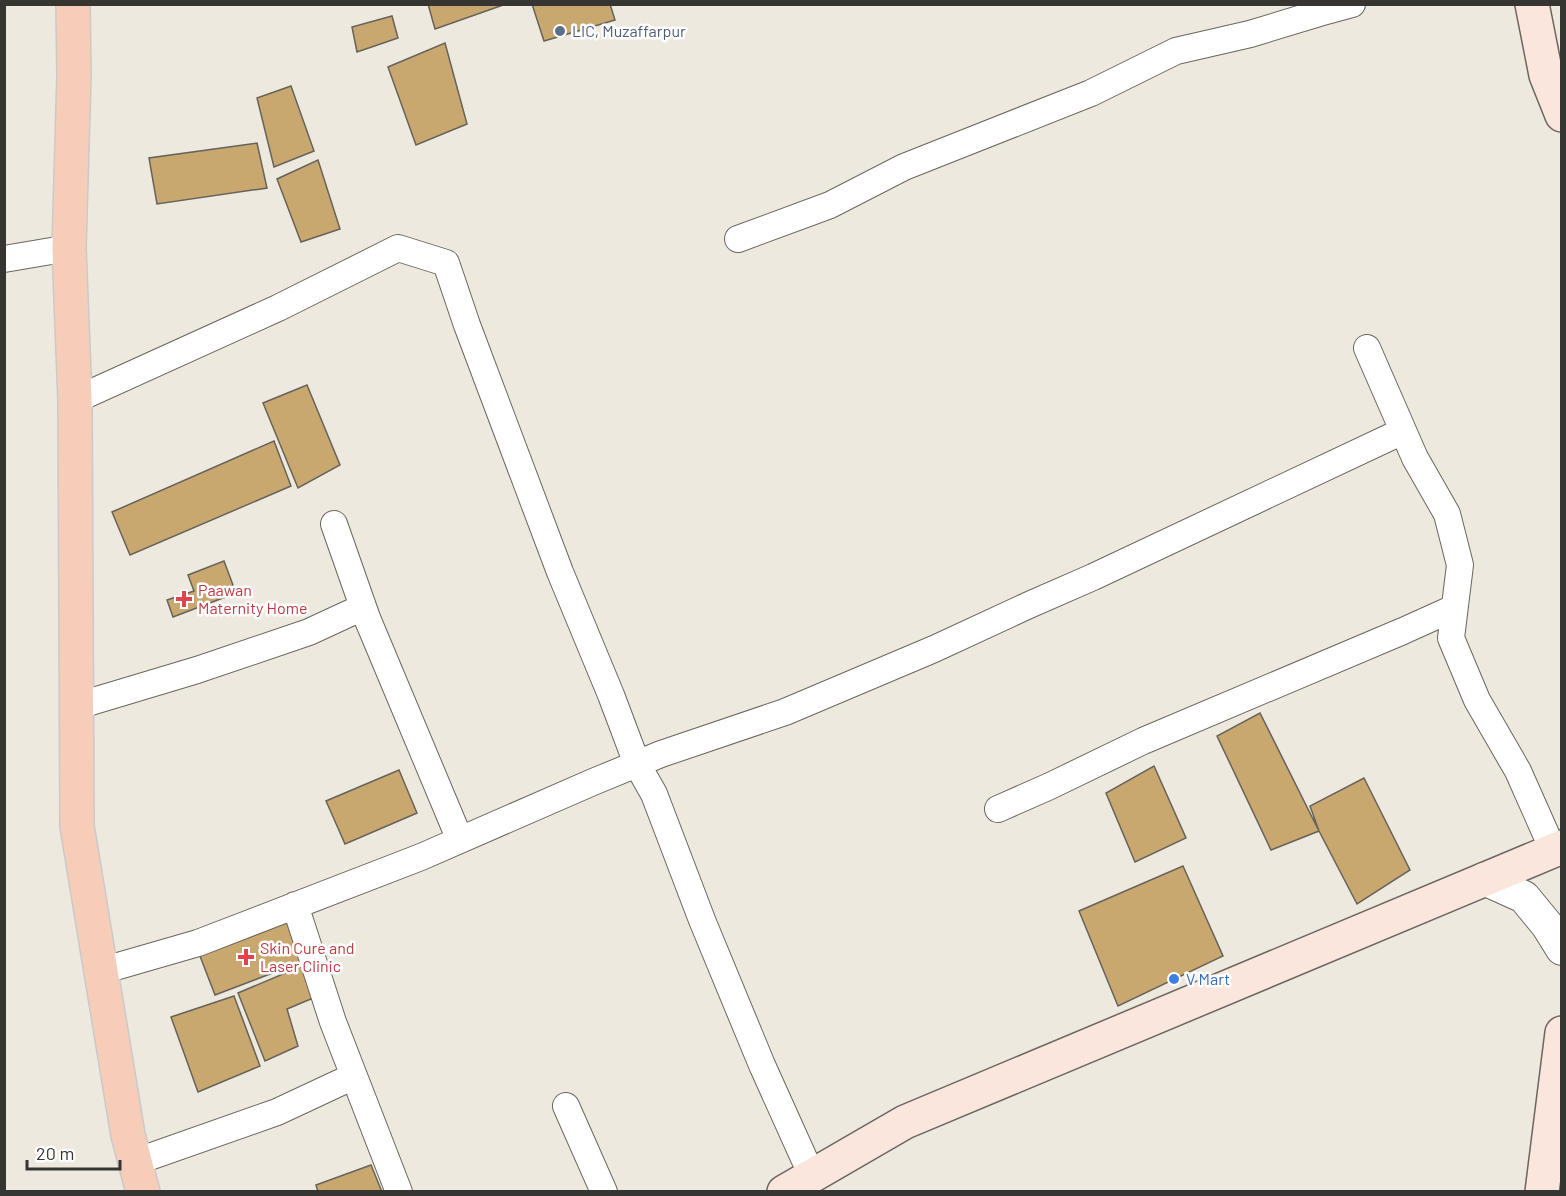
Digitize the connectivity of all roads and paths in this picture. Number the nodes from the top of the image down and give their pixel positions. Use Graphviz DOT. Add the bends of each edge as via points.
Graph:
graph roads {
  1 [pos="74,4"];
  2 [pos="1352,4"];
  3 [pos="1532,4"];
  4 [pos="1562,115"];
  5 [pos="738,239"];
  6 [pos="69,248"];
  7 [pos="4,259"];
  8 [pos="1367,348"];
  9 [pos="75,400"];
  10 [pos="1403,431"];
  11 [pos="334,524"];
  12 [pos="363,607"];
  13 [pos="1454,608"];
  14 [pos="77,706"];
  15 [pos="637,764"];
  16 [pos="998,808"];
  17 [pos="460,840"];
  18 [pos="1557,848"];
  19 [pos="1484,879"];
  20 [pos="295,905"];
  21 [pos="1562,949"];
  22 [pos="101,971"];
  23 [pos="1562,1033"];
  24 [pos="354,1076"];
  25 [pos="566,1106"];
  26 [pos="812,1176"];
  27 [pos="139,1177"];
  28 [pos="399,1191"];
  29 [pos="604,1191"];
  30 [pos="784,1191"];
  31 [pos="1542,1191"];
  1 -- 6 [label="main road"];
  2 -- 5 [label="street" via="1176,51 1091,93 904,167 830,205"];
  3 -- 4 [label="main road" via="1546,75"];
  6 -- 7 [label="street"];
  6 -- 9 [label="main road"];
  8 -- 10 [label="street"];
  9 -- 14 [label="main road"];
  9 -- 15 [label="street" via="278,308 398,248 446,263 530,494"];
  10 -- 13 [label="street" via="1447,514 1460,565"];
  10 -- 15 [label="street" via="934,649 784,712"];
  11 -- 12 [label="street"];
  12 -- 14 [label="street" via="309,632"];
  12 -- 17 [label="street"];
  13 -- 16 [label="street" via="1143,741"];
  13 -- 18 [label="street" via="1451,638 1477,700"];
  14 -- 22 [label="main road" via="78,826"];
  15 -- 17 [label="street"];
  15 -- 26 [label="street" via="654,794 702,920"];
  17 -- 20 [label="street"];
  18 -- 19 [label="main road"];
  19 -- 21 [label="street" via="1524,897"];
  19 -- 26 [label="main road" via="905,1122"];
  20 -- 22 [label="street" via="198,943"];
  20 -- 24 [label="street"];
  22 -- 27 [label="main road" via="128,1135"];
  23 -- 31 [label="main road"];
  24 -- 27 [label="street"];
  24 -- 28 [label="street"];
  25 -- 29 [label="street"];
  26 -- 30 [label="main road"];
}
